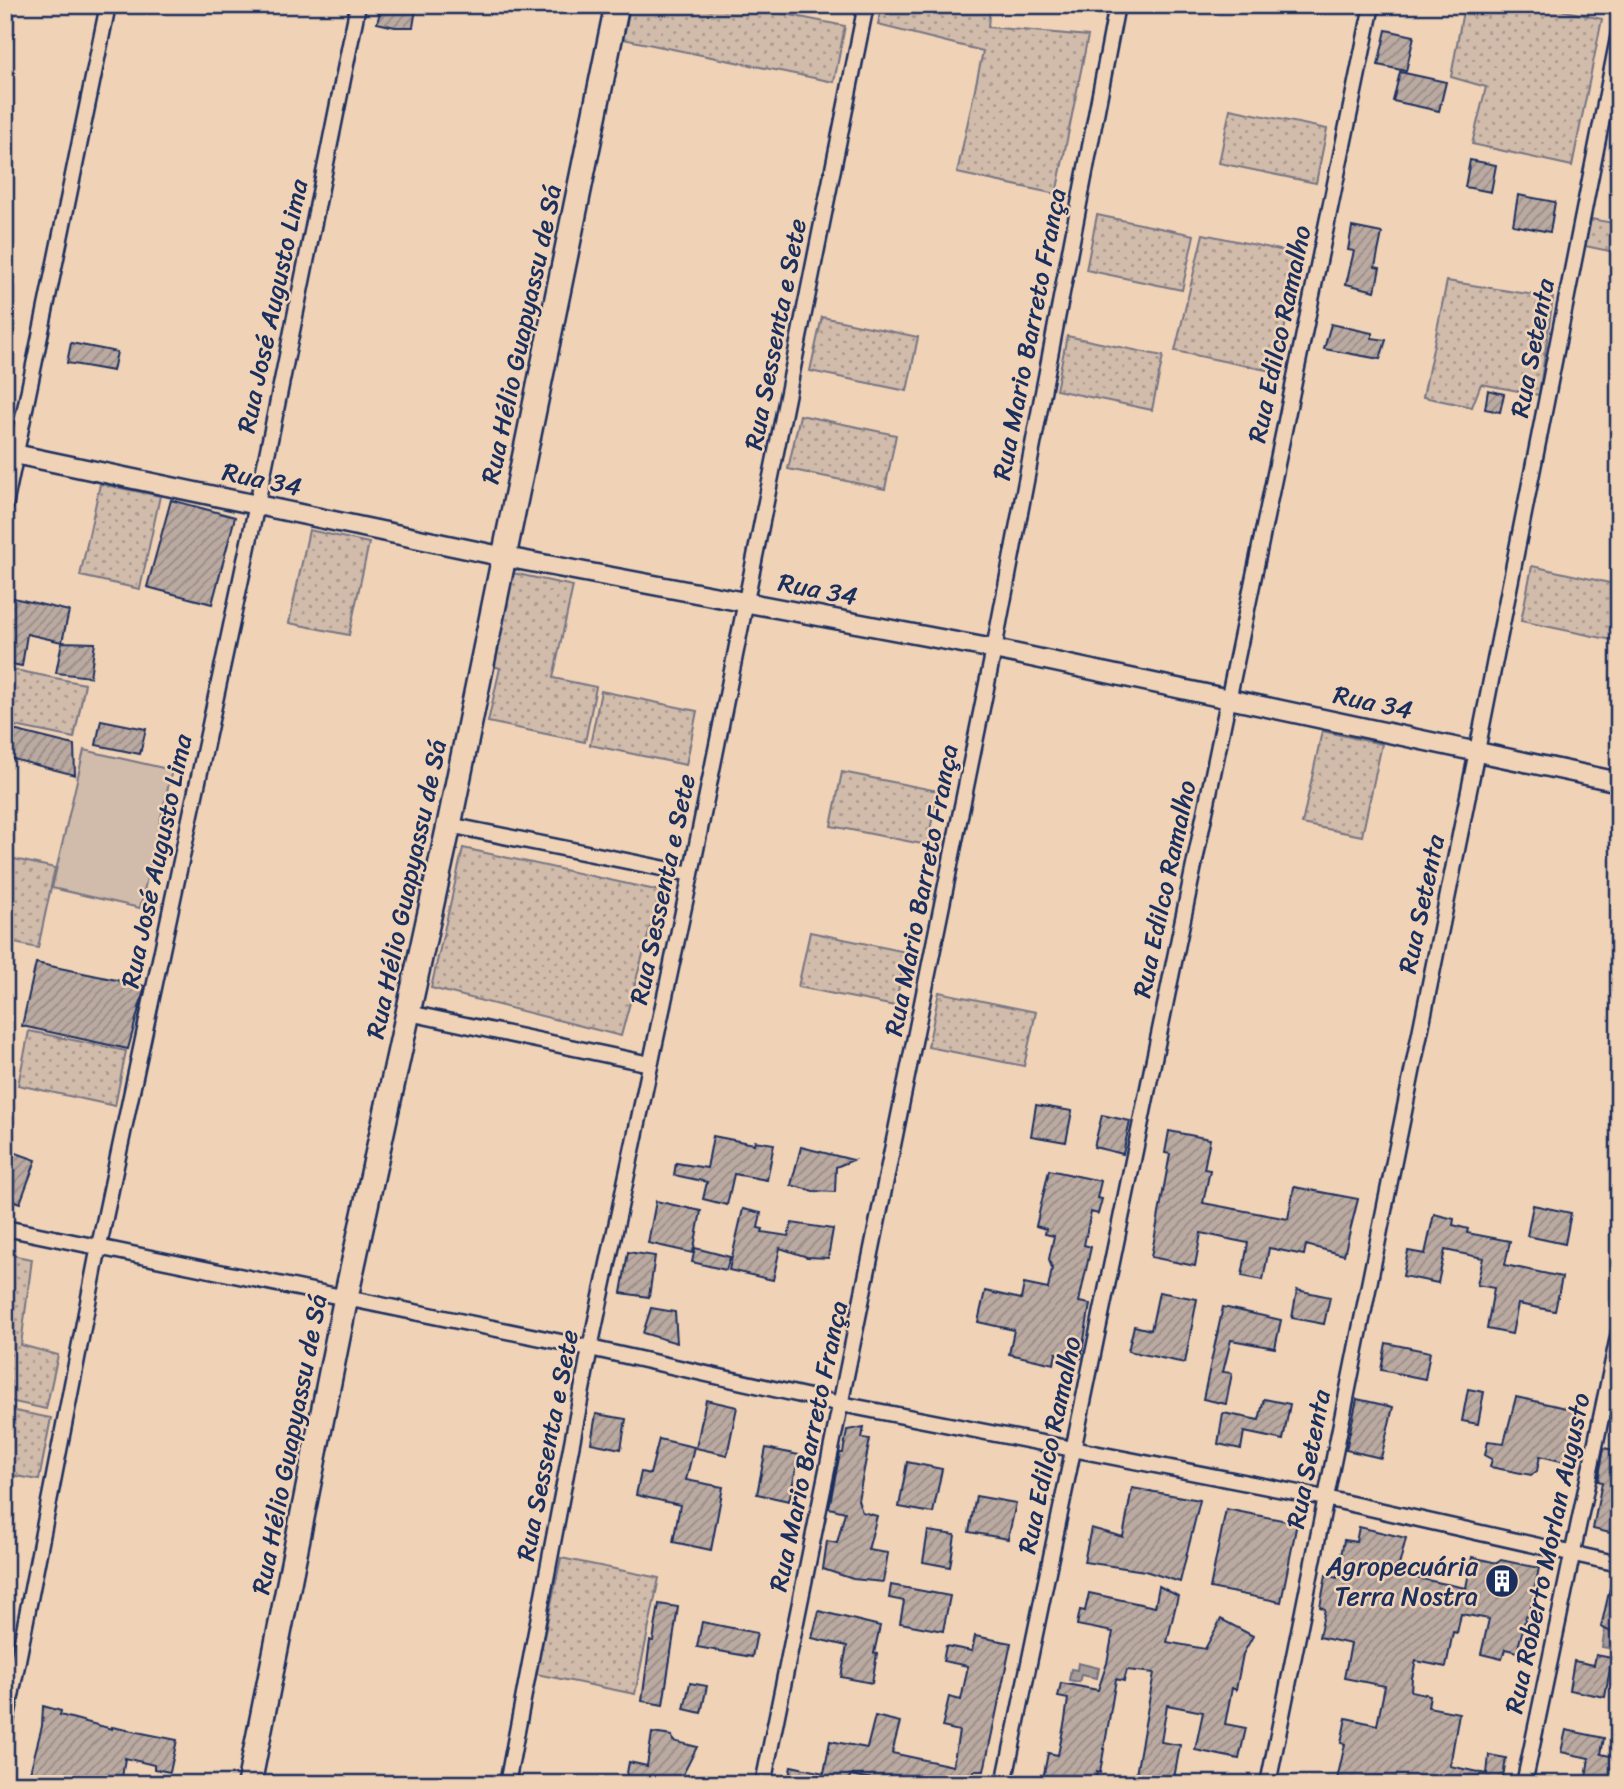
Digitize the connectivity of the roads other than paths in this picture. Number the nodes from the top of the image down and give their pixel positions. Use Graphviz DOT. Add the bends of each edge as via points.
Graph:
graph roads {
  1 [pos="108,5"];
  2 [pos="358,5"];
  3 [pos="617,5"];
  4 [pos="866,5"];
  5 [pos="1117,5"];
  6 [pos="1372,5"];
  7 [pos="1619,33"];
  8 [pos="11,453"];
  9 [pos="257,504"];
  10 [pos="5,506"];
  11 [pos="505,557"];
  12 [pos="746,602"];
  13 [pos="994,649"];
  14 [pos="1229,699"];
  15 [pos="1477,751"];
  16 [pos="1619,782"];
  17 [pos="449,825"];
  18 [pos="691,874"];
  19 [pos="409,1013"];
  20 [pos="650,1064"];
  21 [pos="5,1227"];
  22 [pos="99,1246"];
  23 [pos="346,1297"];
  24 [pos="1619,1332"];
  25 [pos="590,1348"];
  26 [pos="841,1404"];
  27 [pos="1073,1448"];
  28 [pos="1325,1498"];
  29 [pos="1572,1553"];
  30 [pos="1619,1563"];
  31 [pos="5,1727"];
  32 [pos="249,1784"];
  33 [pos="507,1784"];
  34 [pos="763,1784"];
  35 [pos="1004,1784"];
  36 [pos="1268,1784"];
  37 [pos="1524,1784"];
  1 -- 8 [label="street"];
  2 -- 9 [label="street, Rua José Augusto Lima"];
  3 -- 11 [label="main road, Rua Hélio Guapyassu de Sá"];
  4 -- 12 [label="street, Rua Sessenta e Sete"];
  5 -- 13 [label="street, Rua Mario Barreto França"];
  6 -- 14 [label="street, Rua Edilco Ramalho"];
  7 -- 15 [label="street, Rua Setenta"];
  8 -- 9 [label="street, Rua 34"];
  8 -- 10 [label="street"];
  9 -- 11 [label="street, Rua 34"];
  9 -- 22 [label="street, Rua José Augusto Lima"];
  11 -- 12 [label="street, Rua 34"];
  11 -- 17 [label="main road, Rua Hélio Guapyassu de Sá"];
  12 -- 13 [label="street, Rua 34"];
  12 -- 18 [label="street, Rua Sessenta e Sete"];
  13 -- 14 [label="street, Rua 34"];
  13 -- 26 [label="street, Rua Mario Barreto França"];
  14 -- 15 [label="street, Rua 34"];
  14 -- 27 [label="street, Rua Edilco Ramalho"];
  15 -- 16 [label="street, Rua 34"];
  15 -- 28 [label="street, Rua Setenta"];
  17 -- 18 [label="street"];
  17 -- 19 [label="main road, Rua Hélio Guapyassu de Sá"];
  18 -- 20 [label="street, Rua Sessenta e Sete"];
  19 -- 20 [label="street"];
  19 -- 23 [label="main road, Rua Hélio Guapyassu de Sá"];
  20 -- 25 [label="street, Rua Sessenta e Sete"];
  21 -- 22 [label="street"];
  22 -- 23 [label="street"];
  22 -- 31 [label="street, Rua José Augusto Lima"];
  23 -- 25 [label="street"];
  23 -- 32 [label="main road, Rua Hélio Guapyassu de Sá"];
  24 -- 29 [label="street, Rua Roberto Morlan Augusto"];
  25 -- 26 [label="street"];
  25 -- 33 [label="street, Rua Sessenta e Sete"];
  26 -- 27 [label="street"];
  26 -- 34 [label="street, Rua Mario Barreto França"];
  27 -- 28 [label="street"];
  27 -- 35 [label="street, Rua Edilco Ramalho"];
  28 -- 29 [label="street"];
  28 -- 36 [label="street, Rua Setenta"];
  29 -- 30 [label="street"];
  29 -- 37 [label="street, Rua Roberto Morlan Augusto"];
}
